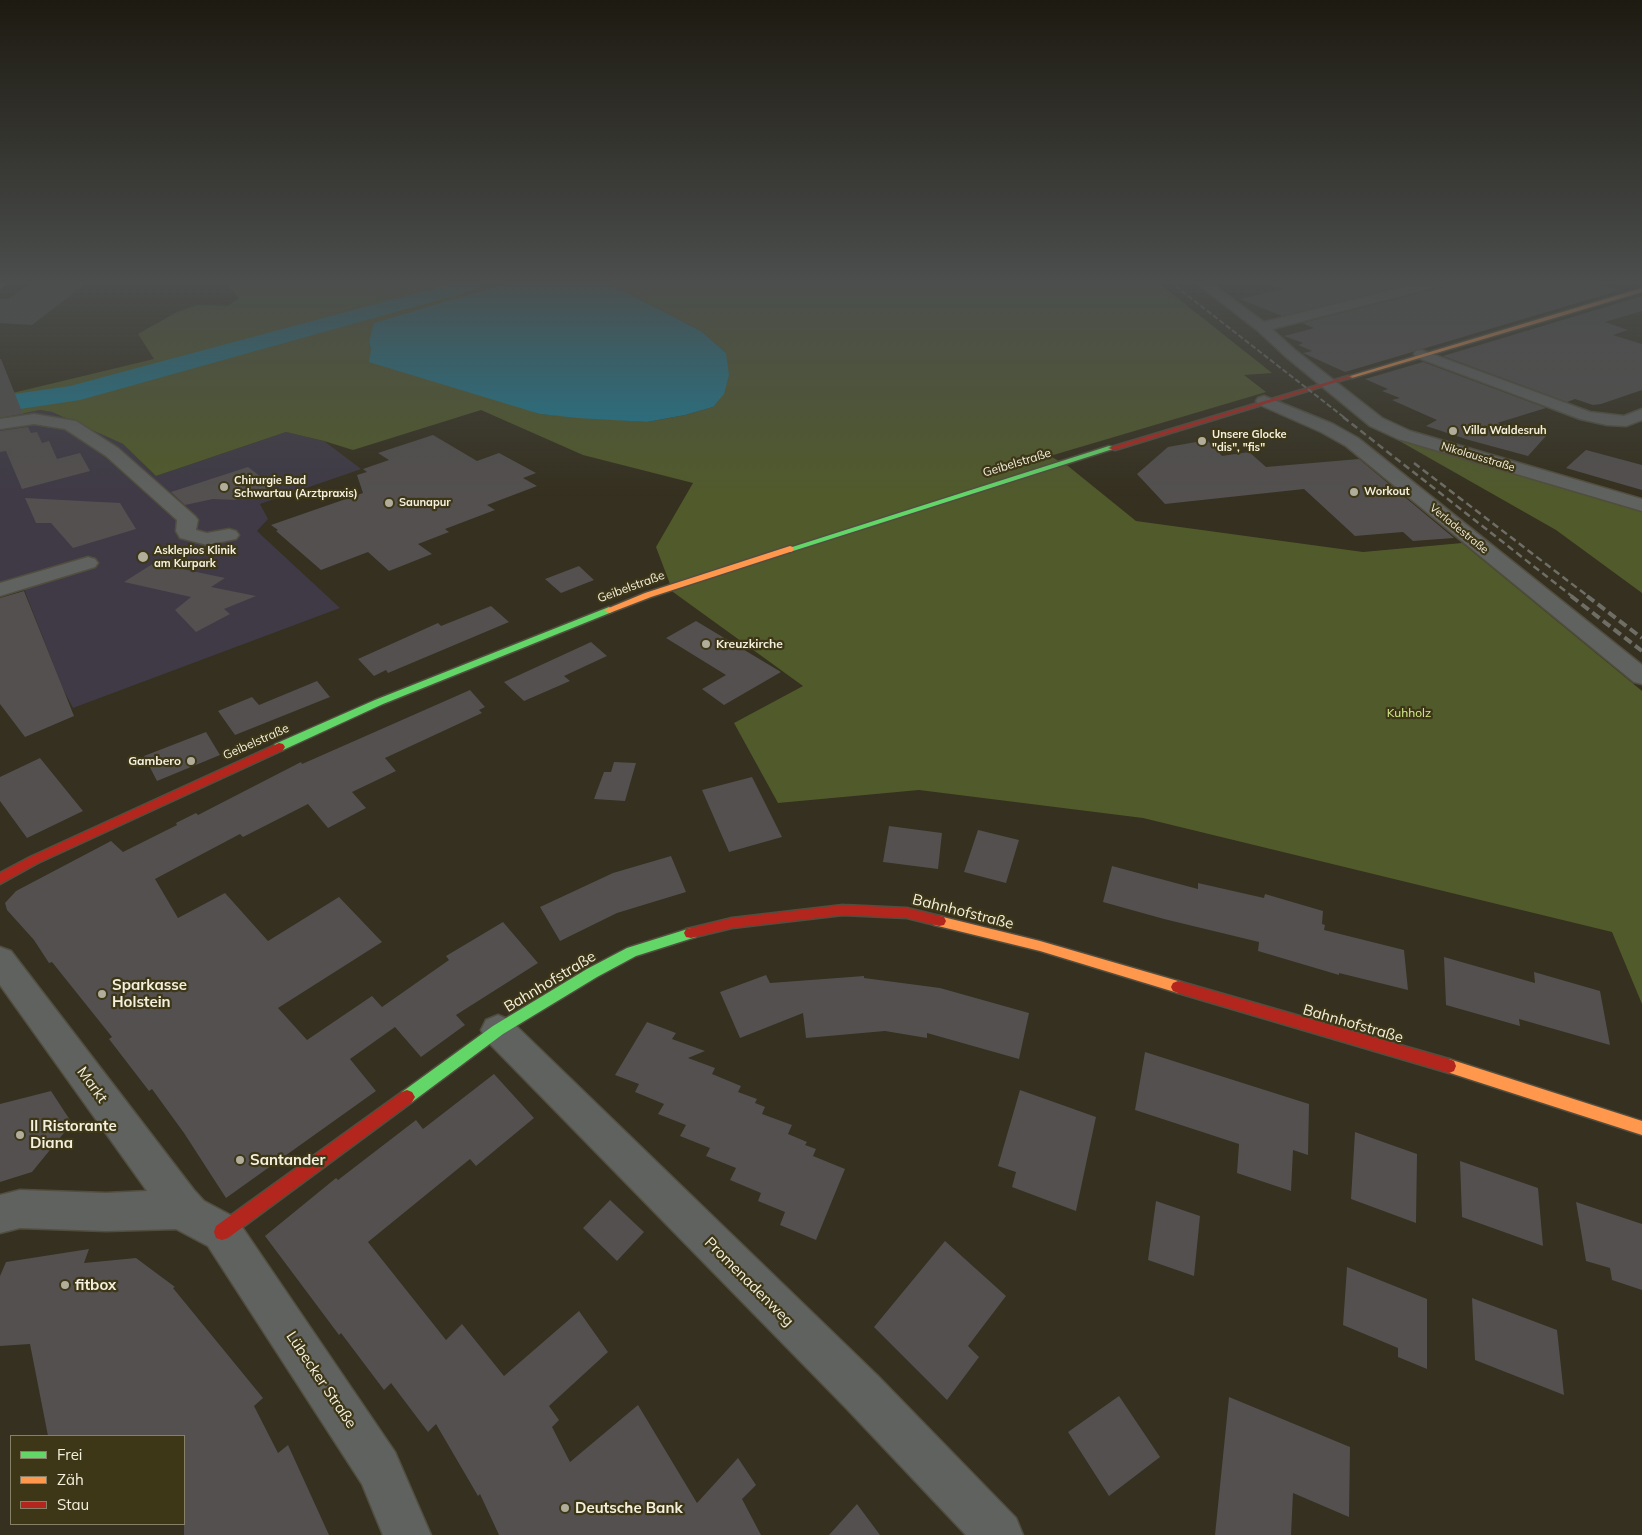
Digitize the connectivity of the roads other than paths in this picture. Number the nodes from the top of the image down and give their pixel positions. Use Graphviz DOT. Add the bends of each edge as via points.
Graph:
graph roads {
  1 [pos="1290,353"];
  2 [pos="1427,353"];
  3 [pos="1422,354"];
  4 [pos="1328,382"];
  5 [pos="1264,401"];
  6 [pos="1642,414"];
  7 [pos="0,424"];
  8 [pos="1642,505"];
  9 [pos="228,535"];
  10 [pos="88,563"];
  11 [pos="0,590"];
  12 [pos="1642,677"];
  13 [pos="0,878"];
  14 [pos="0,960"];
  15 [pos="498,1030"];
  16 [pos="1642,1128"];
  17 [pos="185,1209"];
  18 [pos="0,1214"];
  19 [pos="222,1232"];
  20 [pos="407,1535"];
  21 [pos="999,1535"];
  1 -- 4 [label="street, Nikolausstraße"];
  2 -- 3 [label="street, Geibelstraße"];
  3 -- 4 [label="street, Geibelstraße"];
  3 -- 6 [label="street" via="1586,416 1626,421"];
  4 -- 5 [label="street, Geibelstraße"];
  4 -- 8 [label="street, Nikolausstraße" via="1376,422 1404,435"];
  5 -- 12 [label="street, Verladestraße" via="1352,442"];
  5 -- 13 [label="street, Geibelstraße" via="725,569 611,609 379,702 172,795"];
  7 -- 9 [label="street" via="34,419 70,425 112,452 188,520 187,534 207,539"];
  10 -- 11 [label="street"];
  14 -- 17 [label="street, Markt"];
  15 -- 16 [label="street, Bahnhofstraße" via="632,952 686,934 732,923 791,915 844,910 907,913 1040,946 1455,1068"];
  15 -- 19 [label="street, Bahnhofstraße"];
  15 -- 21 [label="street, Promenadenweg" via="862,1392"];
  17 -- 18 [label="street" via="106,1212 20,1209"];
  17 -- 19 [label="street, Markt"];
  19 -- 20 [label="street, Lübecker Straße" via="379,1468"];
}
